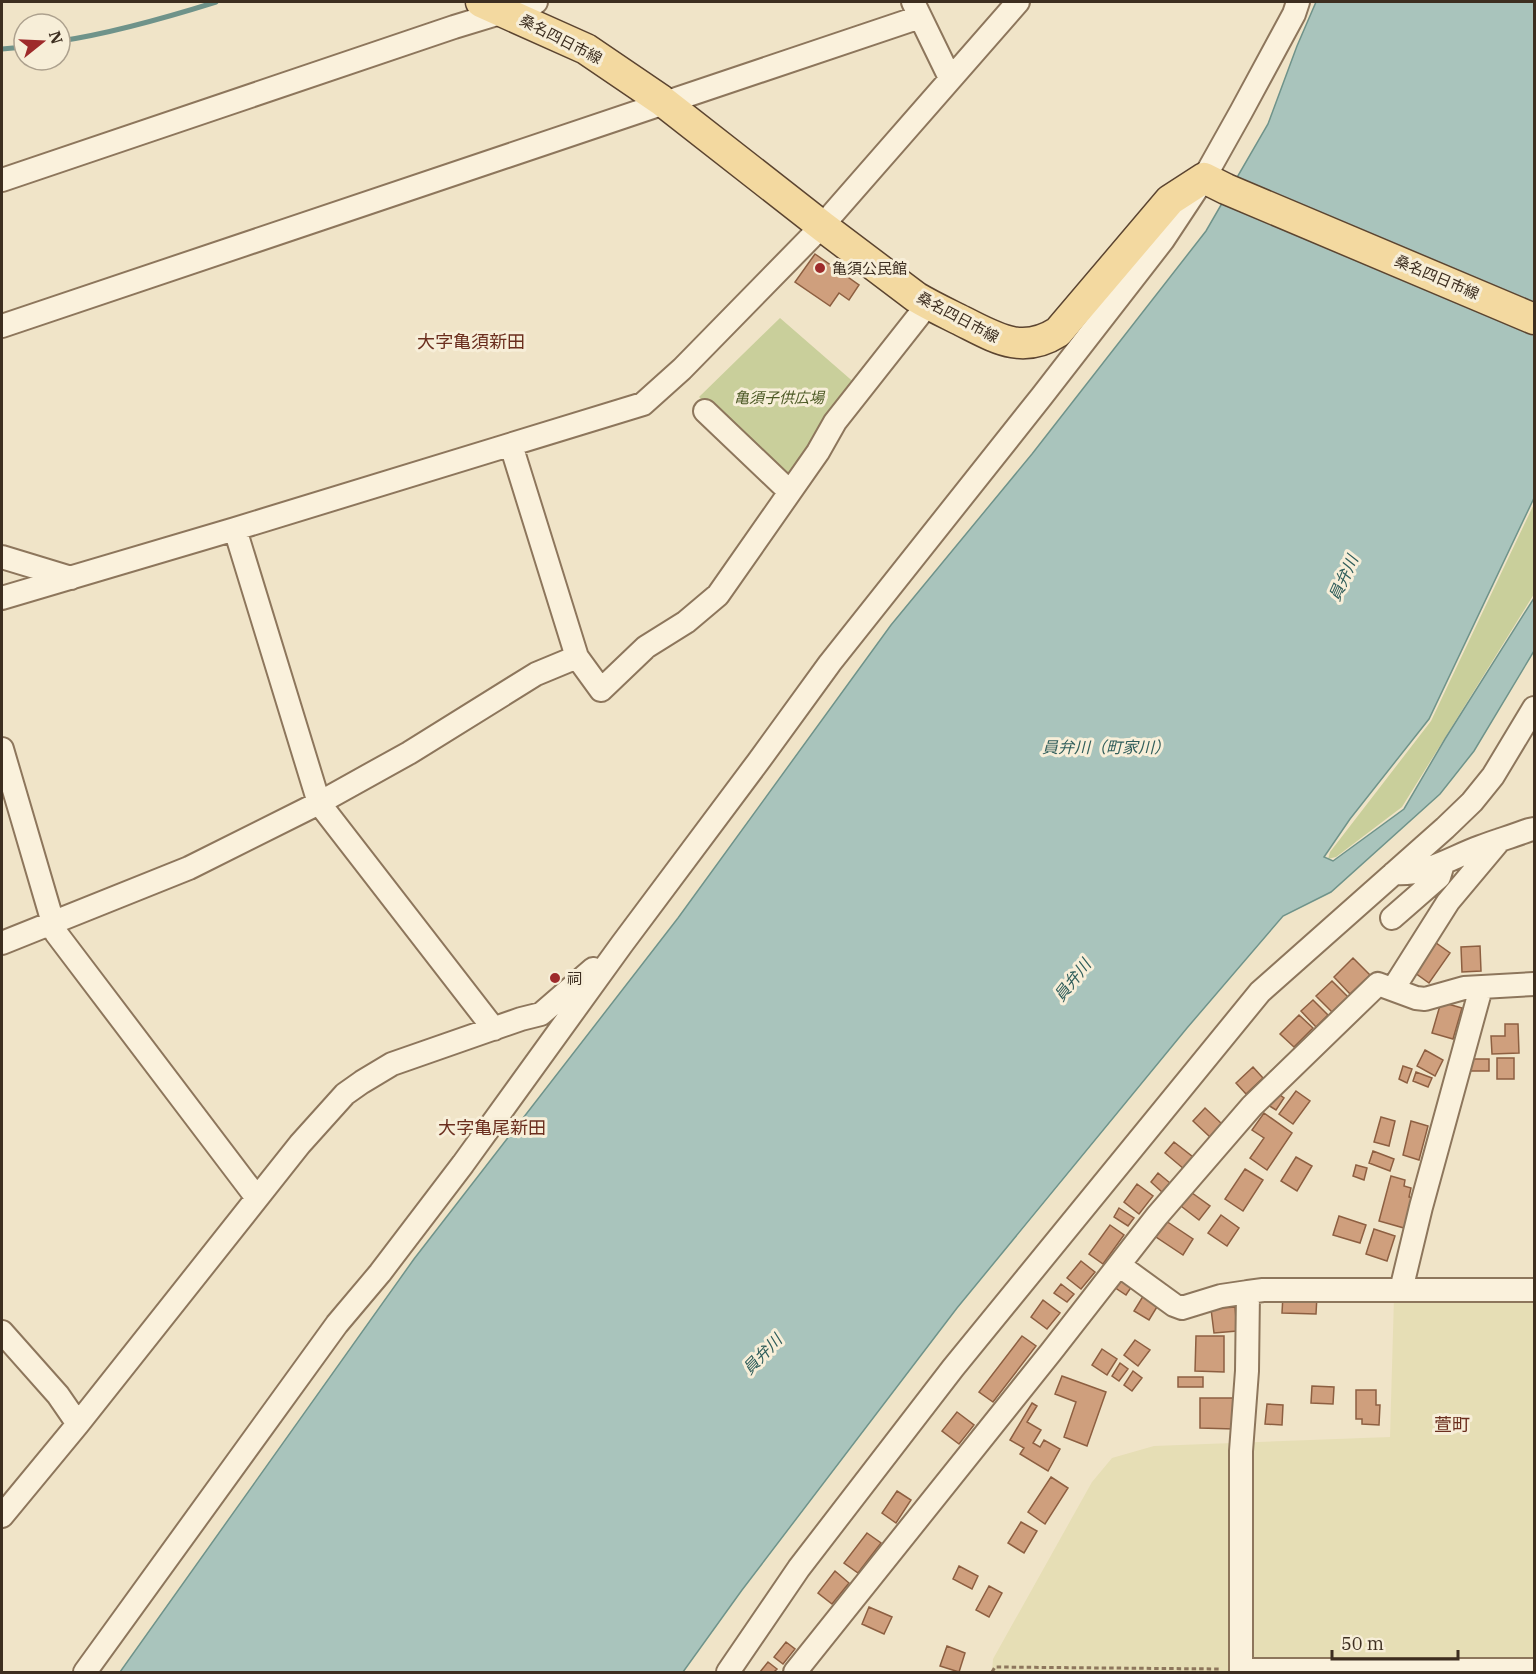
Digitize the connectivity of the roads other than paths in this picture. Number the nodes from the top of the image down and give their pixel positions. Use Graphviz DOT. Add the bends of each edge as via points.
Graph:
graph roads {
  1 [pos="536,2"];
  2 [pos="1018,2"];
  3 [pos="1298,2"];
  4 [pos="494,6"];
  5 [pos="917,9"];
  6 [pos="950,78"];
  7 [pos="664,103"];
  8 [pos="2,180"];
  9 [pos="1215,183"];
  10 [pos="822,226"];
  11 [pos="928,304"];
  12 [pos="1534,319"];
  13 [pos="2,326"];
  14 [pos="705,411"];
  15 [pos="511,445"];
  16 [pos="790,492"];
  17 [pos="235,529"];
  18 [pos="2,557"];
  19 [pos="71,578"];
  20 [pos="2,598"];
  21 [pos="577,657"];
  22 [pos="1534,708"];
  23 [pos="2,749"];
  24 [pos="320,803"];
  25 [pos="1532,830"];
  26 [pos="1500,840"];
  27 [pos="1443,864"];
  28 [pos="1394,873"];
  29 [pos="1392,918"];
  30 [pos="52,924"];
  31 [pos="2,943"];
  32 [pos="622,944"];
  33 [pos="1534,984"];
  34 [pos="1480,988"];
  35 [pos="1394,989"];
  36 [pos="494,1029"];
  37 [pos="256,1198"];
  38 [pos="1119,1265"];
  39 [pos="1401,1290"];
  40 [pos="1534,1290"];
  41 [pos="1248,1292"];
  42 [pos="2,1332"];
  43 [pos="78,1424"];
  44 [pos="2,1516"];
  45 [pos="1534,1670"];
  46 [pos="1241,1671"];
  47 [pos="85,1672"];
  48 [pos="728,1672"];
  49 [pos="795,1672"];
  1 -- 4 [label="street"];
  2 -- 6 [label="street"];
  3 -- 9 [label="street"];
  4 -- 7 [label="main road, 桑名四日市線" via="586,49"];
  4 -- 8 [label="street" via="454,27"];
  5 -- 6 [label="street"];
  5 -- 7 [label="street"];
  6 -- 10 [label="street"];
  7 -- 10 [label="main road, 桑名四日市線"];
  7 -- 13 [label="street"];
  9 -- 11 [label="main road, 桑名四日市線" via="1170,200 1058,332 1045,340 1001,341"];
  9 -- 12 [label="main road, 桑名四日市線"];
  9 -- 32 [label="street" via="1163,240 830,663"];
  10 -- 11 [label="main road, 桑名四日市線"];
  10 -- 15 [label="street" via="643,404"];
  11 -- 16 [label="street" via="835,422"];
  14 -- 16 [label="street"];
  15 -- 17 [label="street"];
  15 -- 21 [label="street"];
  16 -- 21 [label="street" via="718,595 686,622 646,647 601,690"];
  17 -- 19 [label="street"];
  17 -- 24 [label="street"];
  18 -- 19 [label="street"];
  19 -- 20 [label="street"];
  21 -- 24 [label="street" via="536,674"];
  22 -- 28 [label="street" via="1493,776 1472,802"];
  23 -- 30 [label="street"];
  24 -- 30 [label="street" via="189,868"];
  24 -- 36 [label="street"];
  25 -- 26 [label="street"];
  26 -- 27 [label="street"];
  26 -- 35 [label="street" via="1448,902"];
  27 -- 28 [label="street" via="1406,874"];
  27 -- 29 [label="street" via="1439,878"];
  28 -- 48 [label="street" via="1253,1000 946,1377 799,1568"];
  30 -- 31 [label="street"];
  30 -- 37 [label="street"];
  32 -- 36 [label="street" via="541,1014"];
  32 -- 47 [label="street" via="463,1164 337,1324"];
  33 -- 34 [label="street"];
  34 -- 35 [label="street" via="1464,988 1425,999"];
  34 -- 39 [label="street"];
  35 -- 38 [label="street" via="1378,984 1252,1106"];
  36 -- 37 [label="street" via="392,1064 345,1094"];
  37 -- 43 [label="street"];
  38 -- 41 [label="street" via="1182,1308"];
  38 -- 49 [label="street"];
  39 -- 40 [label="street"];
  39 -- 41 [label="street"];
  41 -- 46 [label="street" via="1241,1451"];
  42 -- 43 [label="street" via="58,1395"];
  43 -- 44 [label="street"];
  45 -- 46 [label="street"];
}
